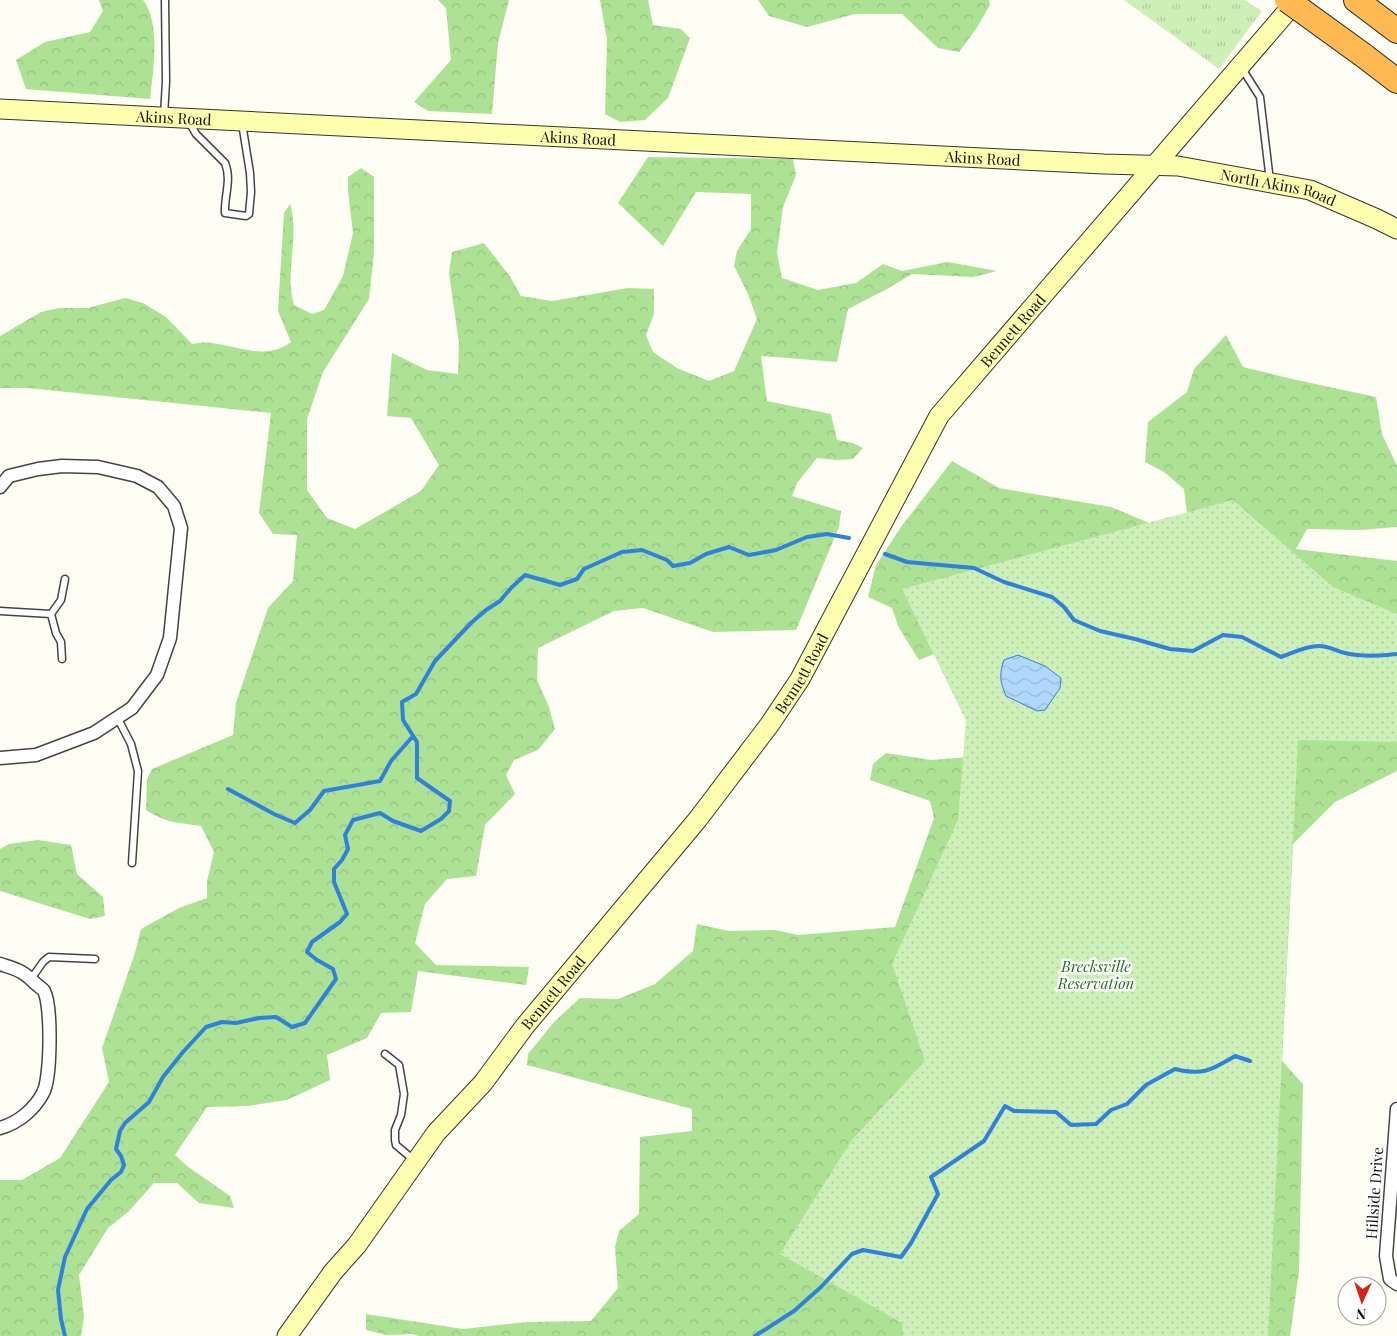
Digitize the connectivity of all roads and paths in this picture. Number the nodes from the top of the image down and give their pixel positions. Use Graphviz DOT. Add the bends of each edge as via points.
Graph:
graph roads {
  1 [pos="165,0"];
  2 [pos="1287,0"];
  3 [pos="1297,0"];
  4 [pos="1356,0"];
  5 [pos="1391,27"];
  6 [pos="1241,66"];
  7 [pos="1397,81"];
  8 [pos="0,109"];
  9 [pos="164,118"];
  10 [pos="187,119"];
  11 [pos="242,122"];
  12 [pos="1155,166"];
  13 [pos="1270,182"];
  14 [pos="1397,230"];
  15 [pos="0,487"];
  16 [pos="65,578"];
  17 [pos="0,611"];
  18 [pos="52,614"];
  19 [pos="62,659"];
  20 [pos="117,717"];
  21 [pos="0,758"];
  22 [pos="132,863"];
  23 [pos="95,959"];
  24 [pos="0,964"];
  25 [pos="31,979"];
  26 [pos="385,1054"];
  27 [pos="1397,1108"];
  28 [pos="0,1128"];
  29 [pos="416,1162"];
  30 [pos="1394,1282"];
  31 [pos="286,1336"];
  1 -- 9 [label="lane"];
  2 -- 7 [label="highway, bridge"];
  3 -- 6 [label="street, Bennett Road"];
  4 -- 5 [label="highway"];
  6 -- 12 [label="street, Bennett Road"];
  6 -- 13 [label="lane" via="1260,97"];
  8 -- 9 [label="street, Akins Road"];
  9 -- 10 [label="street, Akins Road"];
  10 -- 11 [label="street, Akins Road"];
  10 -- 11 [label="lane" via="196,134 226,163 225,213 246,216 249,214 251,192"];
  11 -- 12 [label="street, Akins Road"];
  12 -- 13 [label="street, North Akins Road" via="1195,168"];
  12 -- 29 [label="street, Bennett Road" via="940,416 800,679 770,724 698,819 525,1026 483,1083 436,1133"];
  13 -- 14 [label="street, North Akins Road" via="1310,190"];
  15 -- 20 [label="street" via="9,476 38,468 98,467 137,476 158,487 174,506 181,528 170,638 157,675 132,708"];
  16 -- 18 [label="lane" via="61,600"];
  17 -- 18 [label="lane"];
  18 -- 19 [label="lane" via="61,642"];
  20 -- 21 [label="street" via="94,732 36,754"];
  20 -- 22 [label="lane" via="131,744 138,771"];
  23 -- 25 [label="lane" via="49,957"];
  24 -- 25 [label="street" via="22,971"];
  25 -- 28 [label="street" via="44,991 50,1023 49,1064 44,1092 27,1114 13,1125"];
  26 -- 29 [label="lane" via="398,1066 404,1094 395,1130 396,1145"];
  27 -- 30 [label="street, Hillside Drive" via="1386,1256"];
  29 -- 31 [label="street, Bennett Road"];
}
